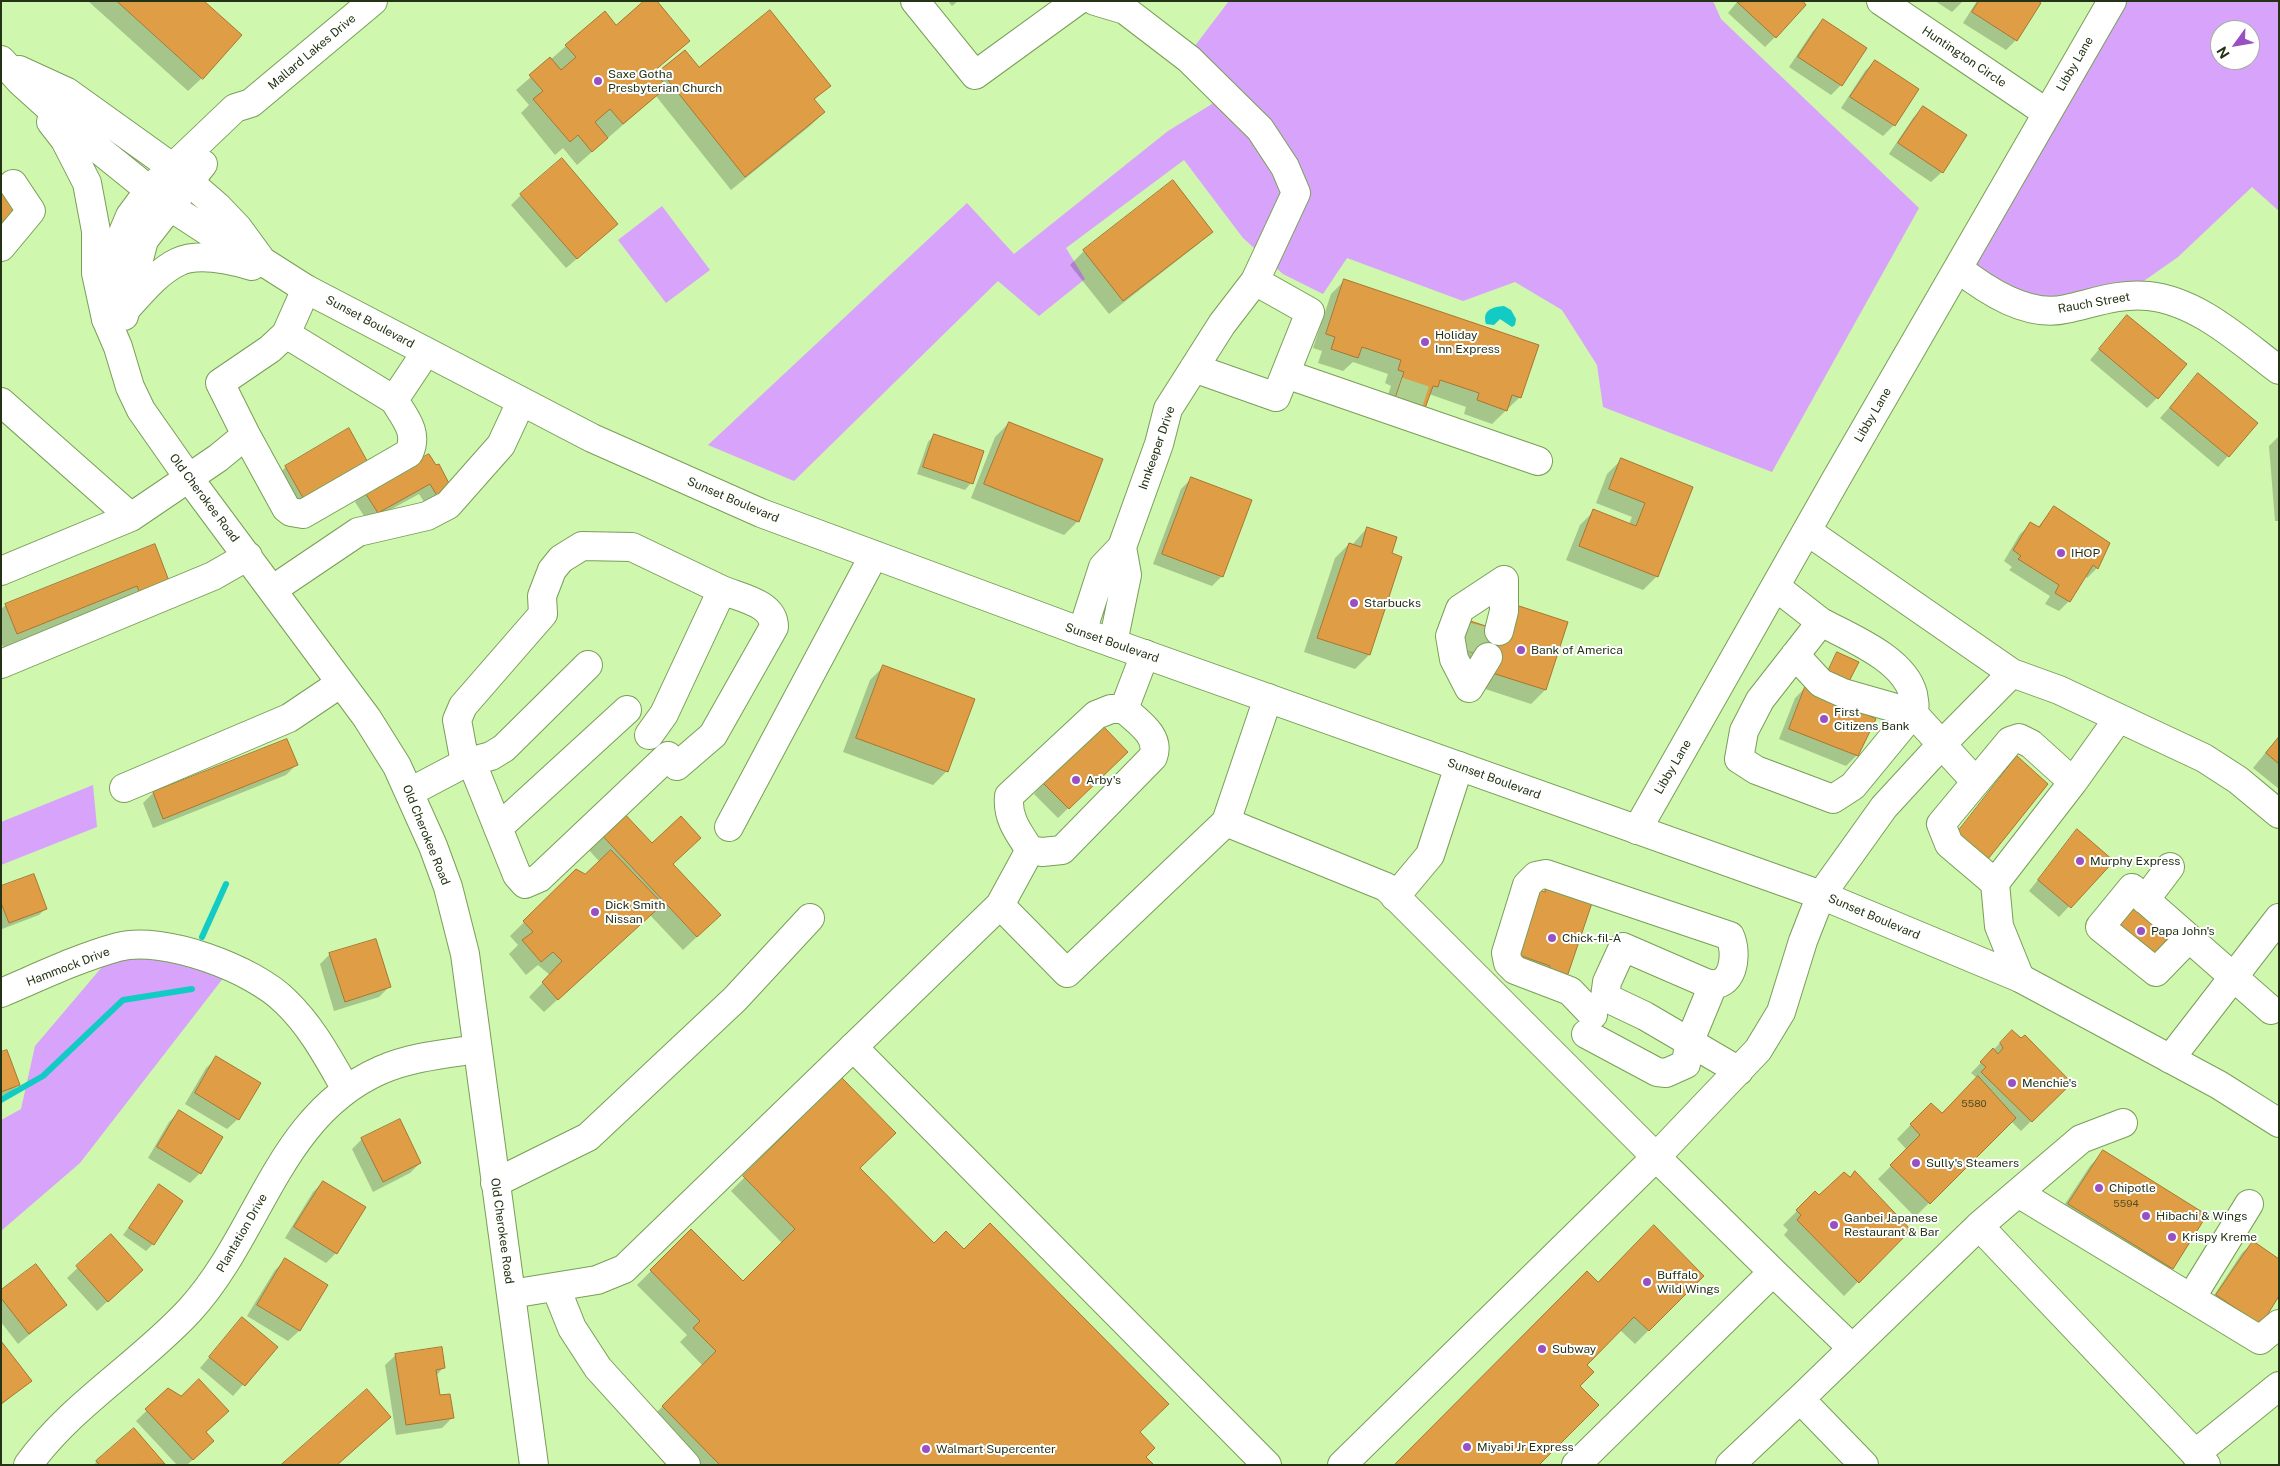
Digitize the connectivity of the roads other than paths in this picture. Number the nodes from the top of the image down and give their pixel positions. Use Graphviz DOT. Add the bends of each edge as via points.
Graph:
graph roads {
  1 [pos="915,1"];
  2 [pos="1077,1"];
  3 [pos="1095,1"];
  4 [pos="1881,1"];
  5 [pos="2112,1"];
  6 [pos="361,4"];
  7 [pos="9,68"];
  8 [pos="2047,113"];
  9 [pos="181,175"];
  10 [pos="4,188"];
  11 [pos="160,197"];
  12 [pos="1,218"];
  13 [pos="1,247"];
  14 [pos="272,268"];
  15 [pos="1959,269"];
  16 [pos="1255,282"];
  17 [pos="306,289"];
  18 [pos="116,314"];
  19 [pos="286,334"];
  20 [pos="426,352"];
  21 [pos="1194,368"];
  22 [pos="2279,370"];
  23 [pos="1286,374"];
  24 [pos="1398,391"];
  25 [pos="394,400"];
  26 [pos="1428,401"];
  27 [pos="1,402"];
  28 [pos="521,402"];
  29 [pos="1374,404"];
  30 [pos="1441,427"];
  31 [pos="246,435"];
  32 [pos="1538,461"];
  33 [pos="188,477"];
  34 [pos="131,516"];
  35 [pos="1807,532"];
  36 [pos="1122,547"];
  37 [pos="874,555"];
  38 [pos="248,556"];
  39 [pos="1,571"];
  40 [pos="1776,587"];
  41 [pos="272,590"];
  42 [pos="722,590"];
  43 [pos="1821,622"];
  44 [pos="1485,626"];
  45 [pos="1082,632"];
  46 [pos="1113,643"];
  47 [pos="1145,654"];
  48 [pos="1478,654"];
  49 [pos="1795,656"];
  50 [pos="1,664"];
  51 [pos="588,665"];
  52 [pos="2012,674"];
  53 [pos="341,683"];
  54 [pos="1268,698"];
  55 [pos="1124,709"];
  56 [pos="627,710"];
  57 [pos="1913,713"];
  58 [pos="2118,719"];
  59 [pos="649,735"];
  60 [pos="1942,744"];
  61 [pos="465,763"];
  62 [pos="1459,766"];
  63 [pos="1975,781"];
  64 [pos="2073,782"];
  65 [pos="124,788"];
  66 [pos="410,792"];
  67 [pos="2279,814"];
  68 [pos="1226,822"];
  69 [pos="729,827"];
  70 [pos="498,828"];
  71 [pos="1637,830"];
  72 [pos="1030,850"];
  73 [pos="2170,867"];
  74 [pos="1995,883"];
  75 [pos="1821,895"];
  76 [pos="1395,897"];
  77 [pos="2145,900"];
  78 [pos="1000,904"];
  79 [pos="810,918"];
  80 [pos="2279,918"];
  81 [pos="2188,938"];
  82 [pos="2233,976"];
  83 [pos="2020,978"];
  84 [pos="1722,979"];
  85 [pos="1,993"];
  86 [pos="2271,1010"];
  87 [pos="1595,1015"];
  88 [pos="1689,1043"];
  89 [pos="853,1047"];
  90 [pos="476,1049"];
  91 [pos="1553,1054"];
  92 [pos="2170,1058"];
  93 [pos="1739,1071"];
  94 [pos="346,1089"];
  95 [pos="2122,1123"];
  96 [pos="2279,1123"];
  97 [pos="1656,1157"];
  98 [pos="494,1183"];
  99 [pos="2018,1193"];
  100 [pos="2249,1204"];
  101 [pos="1979,1226"];
  102 [pos="1773,1272"];
  103 [pos="556,1288"];
  104 [pos="511,1294"];
  105 [pos="2191,1298"];
  106 [pos="2279,1324"];
  107 [pos="1852,1348"];
  108 [pos="2279,1386"];
  109 [pos="1800,1399"];
  110 [pos="2201,1459"];
  111 [pos="28,1465"];
  112 [pos="534,1465"];
  113 [pos="686,1465"];
  114 [pos="1267,1465"];
  115 [pos="1342,1465"];
  116 [pos="1576,1465"];
  117 [pos="1730,1465"];
  118 [pos="1864,1465"];
  1 -- 2 [label="street" via="976,74"];
  3 -- 16 [label="street, Innkeeper Drive" via="1125,10 1189,59 1260,129 1284,167 1296,193"];
  4 -- 8 [label="street, Huntington Circle"];
  5 -- 8 [label="street, Libby Lane"];
  6 -- 9 [label="street, Mallard Lakes Drive" via="251,103 251,111 239,127 200,168"];
  7 -- 9 [label="street" via="68,92"];
  7 -- 11 [label="street, Sunset Boulevard" via="70,128"];
  7 -- 18 [label="street" via="65,140 88,183 96,231 96,273"];
  8 -- 15 [label="street, Libby Lane"];
  9 -- 11 [label="street, Mallard Lakes Drive"];
  9 -- 14 [label="street" via="238,228"];
  10 -- 12 [label="street" via="12,202"];
  10 -- 13 [label="street" via="31,211"];
  11 -- 14 [label="street, Sunset Boulevard" via="229,245"];
  11 -- 18 [label="street, Old Cherokee Road"];
  14 -- 17 [label="street, Sunset Boulevard"];
  14 -- 18 [label="street" via="197,258 178,262"];
  15 -- 22 [label="street, Rauch Street" via="1991,292 2038,309 2063,310 2124,295 2174,301 2196,312"];
  15 -- 35 [label="street, Libby Lane"];
  16 -- 21 [label="street, Innkeeper Drive" via="1222,324"];
  16 -- 23 [label="street" via="1310,312"];
  17 -- 19 [label="street"];
  17 -- 20 [label="street, Sunset Boulevard"];
  18 -- 33 [label="street, Old Cherokee Road" via="118,347 130,387 141,410"];
  19 -- 25 [label="street"];
  19 -- 31 [label="street" via="270,349 220,383"];
  20 -- 25 [label="street"];
  20 -- 28 [label="street, Sunset Boulevard"];
  21 -- 23 [label="street" via="1276,398"];
  21 -- 36 [label="street, Innkeeper Drive" via="1168,409 1159,444"];
  23 -- 29 [label="street"];
  24 -- 29 [label="street" via="1388,393"];
  25 -- 31 [label="street" via="414,437 409,453 303,514 286,508"];
  26 -- 30 [label="street" via="1437,407"];
  27 -- 34 [label="street"];
  28 -- 37 [label="street, Sunset Boulevard" via="675,476"];
  28 -- 41 [label="street" via="501,445 448,505 426,516 358,532"];
  29 -- 30 [label="street"];
  30 -- 32 [label="street"];
  31 -- 33 [label="street"];
  33 -- 34 [label="street"];
  33 -- 38 [label="street, Old Cherokee Road"];
  34 -- 39 [label="street"];
  35 -- 40 [label="street, Libby Lane"];
  35 -- 52 [label="street"];
  36 -- 45 [label="street, Innkeeper Drive" via="1103,566"];
  36 -- 46 [label="street, Innkeeper Drive" via="1127,575"];
  37 -- 45 [label="street, Sunset Boulevard"];
  37 -- 69 [label="street"];
  38 -- 41 [label="street, Old Cherokee Road"];
  38 -- 50 [label="street" via="213,576"];
  40 -- 43 [label="street"];
  40 -- 71 [label="street, Libby Lane"];
  41 -- 53 [label="street, Old Cherokee Road"];
  42 -- 59 [label="street" via="664,714"];
  42 -- 61 [label="street" via="632,547 582,546 571,551 552,570 546,582 542,596 543,614 463,706 457,720"];
  42 -- 70 [label="street" via="764,607 771,612 774,627 713,735 672,761 539,878 525,884 517,874"];
  43 -- 49 [label="street"];
  43 -- 57 [label="street" via="1859,642 1900,670 1910,684 1916,707"];
  44 -- 48 [label="street" via="1504,580 1460,609 1450,636 1454,659 1469,688"];
  45 -- 46 [label="street, Sunset Boulevard"];
  46 -- 47 [label="street, Sunset Boulevard"];
  47 -- 54 [label="street, Sunset Boulevard"];
  47 -- 55 [label="street"];
  49 -- 57 [label="street"];
  49 -- 57 [label="street" via="1760,700 1744,731 1739,759 1756,770 1833,799 1853,786"];
  51 -- 61 [label="street" via="504,748 491,756"];
  52 -- 58 [label="street" via="2059,690"];
  52 -- 60 [label="street"];
  53 -- 65 [label="street" via="289,718"];
  53 -- 66 [label="street, Old Cherokee Road" via="368,718"];
  54 -- 62 [label="street, Sunset Boulevard"];
  54 -- 68 [label="street"];
  55 -- 72 [label="street" via="1111,709 1096,715 1009,796 1008,810 1012,822"];
  55 -- 72 [label="street" via="1153,737 1156,749 1153,757 1062,850"];
  56 -- 70 [label="street"];
  57 -- 60 [label="street"];
  58 -- 64 [label="street"];
  58 -- 67 [label="street" via="2204,758 2238,780"];
  60 -- 63 [label="street"];
  60 -- 75 [label="street" via="1884,807"];
  61 -- 66 [label="street"];
  61 -- 70 [label="street" via="474,768"];
  62 -- 71 [label="street, Sunset Boulevard"];
  62 -- 76 [label="street" via="1430,855"];
  63 -- 64 [label="street" via="2010,741 2019,738 2031,744"];
  63 -- 74 [label="street" via="1941,824 1949,844"];
  64 -- 74 [label="street"];
  66 -- 90 [label="street, Old Cherokee Road" via="433,846 465,954"];
  68 -- 76 [label="street" via="1386,887"];
  68 -- 78 [label="street" via="1067,973"];
  71 -- 75 [label="street, Sunset Boulevard"];
  72 -- 78 [label="street"];
  73 -- 77 [label="street"];
  74 -- 83 [label="street" via="1999,926"];
  75 -- 83 [label="street, Sunset Boulevard"];
  75 -- 93 [label="street" via="1781,1012 1758,1050"];
  76 -- 91 [label="street"];
  77 -- 81 [label="street"];
  77 -- 81 [label="street" via="2132,888 2100,927 2156,972"];
  78 -- 89 [label="street"];
  79 -- 98 [label="street" via="736,1000 588,1137"];
  80 -- 82 [label="street"];
  81 -- 82 [label="street"];
  82 -- 86 [label="street"];
  82 -- 92 [label="street"];
  83 -- 92 [label="street, Sunset Boulevard"];
  84 -- 87 [label="street" via="1624,947"];
  84 -- 87 [label="street" via="1734,946 1730,936 1546,874 1536,876 1527,885 1506,953 1508,963 1515,970 1570,991"];
  84 -- 88 [label="street"];
  85 -- 94 [label="street, Hammock Drive" via="119,947 162,946 206,956 246,974 285,1001 316,1036"];
  87 -- 88 [label="street" via="1645,1016"];
  87 -- 88 [label="street" via="1657,1072 1666,1073 1686,1064"];
  87 -- 91 [label="street"];
  88 -- 93 [label="street"];
  89 -- 103 [label="street" via="624,1269 597,1280"];
  89 -- 114 [label="street"];
  90 -- 94 [label="street, Plantation Drive" via="400,1063 381,1069"];
  90 -- 98 [label="street, Old Cherokee Road"];
  91 -- 97 [label="street"];
  92 -- 96 [label="street, Sunset Boulevard"];
  93 -- 97 [label="street"];
  94 -- 111 [label="street, Plantation Drive" via="313,1118 289,1149 246,1230 190,1310 162,1339 55,1432"];
  95 -- 99 [label="street" via="2081,1139"];
  97 -- 102 [label="street"];
  97 -- 115 [label="street"];
  98 -- 104 [label="street, Old Cherokee Road"];
  99 -- 101 [label="street"];
  99 -- 105 [label="street"];
  100 -- 105 [label="street"];
  101 -- 107 [label="street"];
  101 -- 110 [label="street"];
  102 -- 107 [label="street"];
  102 -- 116 [label="street"];
  103 -- 104 [label="street"];
  103 -- 113 [label="street" via="572,1328 598,1368"];
  104 -- 112 [label="street, Old Cherokee Road"];
  105 -- 106 [label="street" via="2260,1340"];
  107 -- 109 [label="street"];
  108 -- 110 [label="street"];
  109 -- 117 [label="street"];
  109 -- 118 [label="street"];
}
